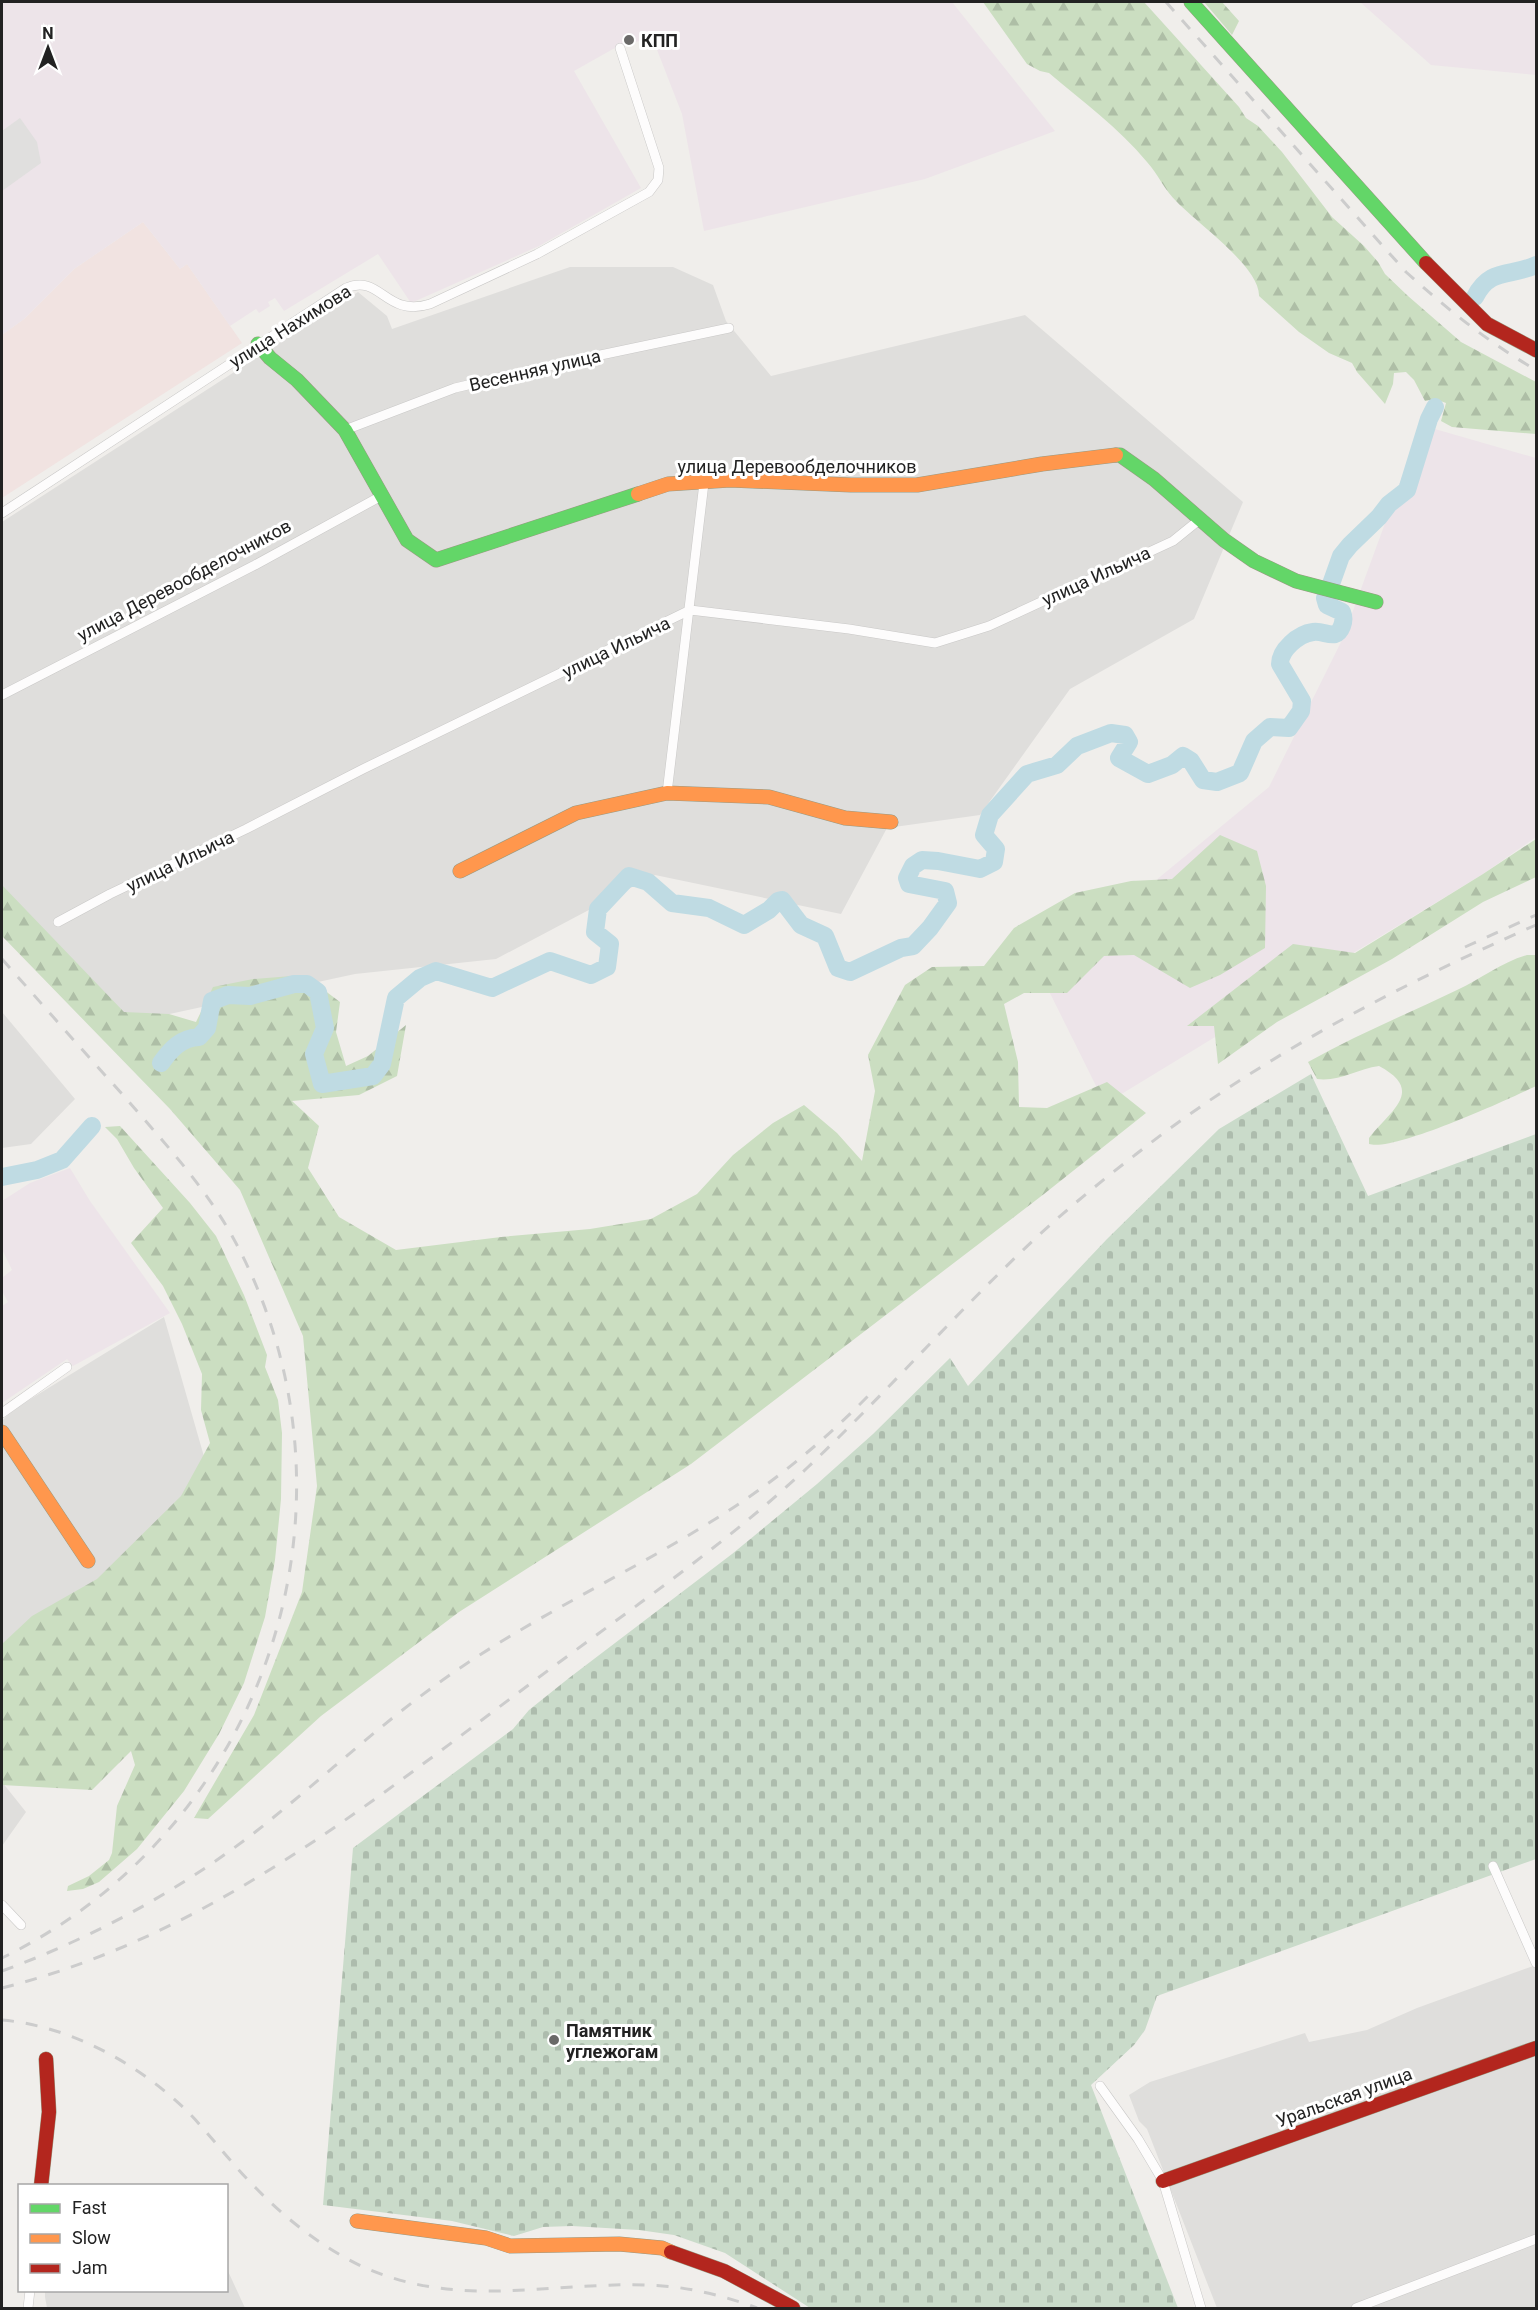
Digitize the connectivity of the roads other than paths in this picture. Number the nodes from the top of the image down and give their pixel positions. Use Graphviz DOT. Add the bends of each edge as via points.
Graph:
graph roads {
  1 [pos="1191,2"];
  2 [pos="620,48"];
  3 [pos="729,328"];
  4 [pos="258,344"];
  5 [pos="1536,350"];
  6 [pos="345,430"];
  7 [pos="704,483"];
  8 [pos="383,495"];
  9 [pos="2,513"];
  10 [pos="1199,520"];
  11 [pos="1376,602"];
  12 [pos="690,610"];
  13 [pos="2,695"];
  14 [pos="667,793"];
  15 [pos="891,822"];
  16 [pos="460,871"];
  17 [pos="58,922"];
  18 [pos="67,1367"];
  19 [pos="2,1413"];
  20 [pos="2,1432"];
  21 [pos="88,1561"];
  22 [pos="1493,1866"];
  23 [pos="2,1905"];
  24 [pos="21,1924"];
  25 [pos="1536,1963"];
  26 [pos="1536,2048"];
  27 [pos="46,2059"];
  28 [pos="1101,2086"];
  29 [pos="1163,2181"];
  30 [pos="41,2184"];
  31 [pos="357,2221"];
  32 [pos="1536,2239"];
  33 [pos="30,2292"];
  34 [pos="28,2308"];
  35 [pos="792,2308"];
  36 [pos="1201,2308"];
  37 [pos="1356,2308"];
  1 -- 5 [label="street" via="1412,249 1487,324"];
  2 -- 4 [label="street, улица Нахимова" via="659,168 653,188 537,254 441,300 404,307 368,285 353,285"];
  3 -- 6 [label="street, Весенняя улица" via="455,388"];
  4 -- 6 [label="street"];
  4 -- 9 [label="street, улица Нахимова"];
  6 -- 8 [label="street"];
  7 -- 8 [label="street, улица Деревообделочников" via="668,484 436,560 407,540"];
  7 -- 10 [label="street, улица Деревообделочников" via="730,480 917,485 1120,455"];
  7 -- 12 [label="street"];
  8 -- 13 [label="street, улица Деревообделочников"];
  10 -- 11 [label="street, улица Деревообделочников" via="1270,570 1316,588"];
  10 -- 12 [label="street, улица Ильича" via="1173,541 989,626 935,643"];
  12 -- 14 [label="street"];
  12 -- 17 [label="street, улица Ильича"];
  14 -- 15 [label="street" via="769,797 845,818"];
  14 -- 16 [label="street" via="576,813"];
  18 -- 19 [label="street"];
  20 -- 21 [label="street"];
  22 -- 25 [label="street"];
  23 -- 24 [label="street"];
  26 -- 29 [label="street, Уральская улица"];
  27 -- 30 [label="street" via="49,2112"];
  28 -- 29 [label="street"];
  29 -- 36 [label="street"];
  31 -- 35 [label="street" via="486,2238 510,2246 619,2244 662,2248 724,2271"];
  32 -- 37 [label="street"];
  33 -- 34 [label="street"];
}
